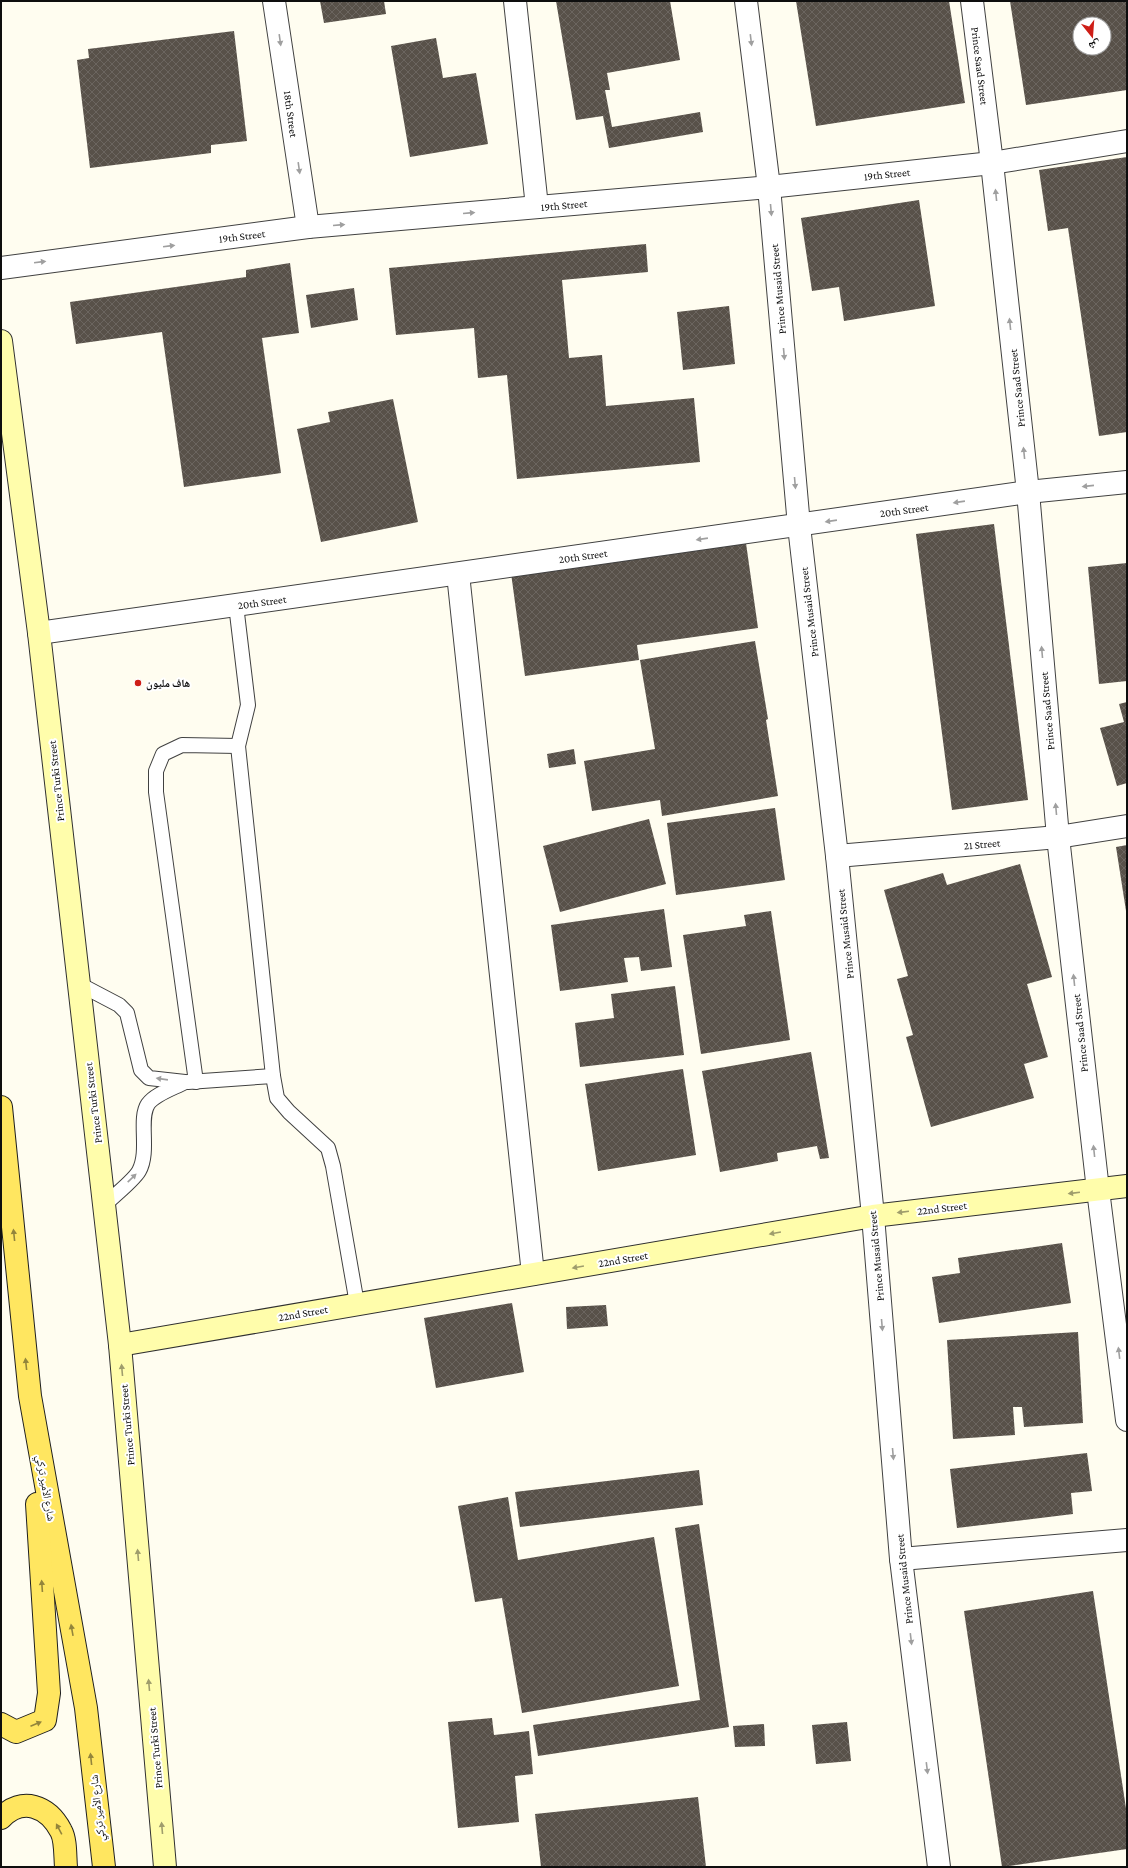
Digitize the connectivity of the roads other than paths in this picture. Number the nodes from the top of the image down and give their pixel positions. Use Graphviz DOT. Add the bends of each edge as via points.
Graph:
graph roads {
  1 [pos="274,1"];
  2 [pos="515,1"];
  3 [pos="746,1"];
  4 [pos="972,1"];
  5 [pos="1127,141"];
  6 [pos="992,163"];
  7 [pos="769,187"];
  8 [pos="536,207"];
  9 [pos="308,228"];
  10 [pos="1,268"];
  11 [pos="1,341"];
  12 [pos="1127,482"];
  13 [pos="1028,492"];
  14 [pos="799,526"];
  15 [pos="458,574"];
  16 [pos="236,605"];
  17 [pos="39,633"];
  18 [pos="238,746"];
  19 [pos="1127,826"];
  20 [pos="1058,837"];
  21 [pos="837,856"];
  22 [pos="79,984"];
  23 [pos="273,1076"];
  24 [pos="190,1082"];
  25 [pos="1,1107"];
  26 [pos="1127,1186"];
  27 [pos="1098,1190"];
  28 [pos="104,1205"];
  29 [pos="873,1216"];
  30 [pos="533,1274"];
  31 [pos="358,1304"];
  32 [pos="120,1345"];
  33 [pos="30,1396"];
  34 [pos="1127,1420"];
  35 [pos="1127,1540"];
  36 [pos="901,1559"];
  37 [pos="1,1724"];
  38 [pos="1,1818"];
  39 [pos="66,1867"];
  40 [pos="104,1867"];
  41 [pos="165,1867"];
  42 [pos="939,1867"];
  1 -- 9 [label="street, 18th Street, one-way"];
  2 -- 8 [label="street"];
  3 -- 7 [label="street, Prince Musaid Street, one-way"];
  4 -- 6 [label="street, Prince Saad Street"];
  5 -- 6 [label="street, 19th Street"];
  6 -- 7 [label="street, 19th Street"];
  13 -- 6 [label="street, Prince Saad Street, one-way"];
  7 -- 8 [label="street, 19th Street"];
  7 -- 14 [label="street, Prince Musaid Street, one-way"];
  9 -- 8 [label="street, 19th Street, one-way"];
  10 -- 9 [label="street, 19th Street, one-way"];
  11 -- 17 [label="street, Prince Turki Street"];
  12 -- 13 [label="street, 20th Street, one-way"];
  13 -- 14 [label="street, 20th Street, one-way"];
  20 -- 13 [label="street, Prince Saad Street, one-way"];
  14 -- 15 [label="street, 20th Street, one-way"];
  14 -- 21 [label="street, Prince Musaid Street"];
  15 -- 16 [label="street, 20th Street"];
  15 -- 30 [label="street"];
  16 -- 17 [label="street, 20th Street"];
  16 -- 18 [label="lane" via="248,705"];
  17 -- 22 [label="street, Prince Turki Street"];
  18 -- 23 [label="lane"];
  18 -- 24 [label="lane" via="182,745 163,754 156,771 156,792"];
  19 -- 20 [label="street, 21 Street"];
  20 -- 21 [label="street, 21 Street"];
  27 -- 20 [label="street, Prince Saad Street, one-way"];
  21 -- 29 [label="street, Prince Musaid Street"];
  24 -- 22 [label="lane, one-way" via="149,1078 141,1070 127,1013 120,1005"];
  22 -- 28 [label="street, Prince Turki Street"];
  23 -- 24 [label="lane"];
  23 -- 31 [label="lane" via="277,1098 328,1148"];
  28 -- 24 [label="lane, one-way" via="139,1172 145,1149 147,1105 155,1098"];
  33 -- 25 [label="main road, شارع الأمير تركي, one-way"];
  26 -- 27 [label="street, 22nd Street"];
  27 -- 29 [label="street, 22nd Street, one-way"];
  34 -- 27 [label="street, Prince Saad Street, one-way"];
  28 -- 32 [label="street, Prince Turki Street"];
  29 -- 30 [label="street, 22nd Street, one-way"];
  29 -- 36 [label="street, Prince Musaid Street, one-way"];
  30 -- 31 [label="street, 22nd Street"];
  31 -- 32 [label="street, 22nd Street"];
  41 -- 32 [label="street, Prince Turki Street, one-way"];
  37 -- 33 [label="main road, one-way" via="16,1732 45,1720 49,1693"];
  40 -- 33 [label="main road, شارع الأمير تركي, one-way" via="86,1708"];
  35 -- 36 [label="street"];
  36 -- 42 [label="street, Prince Musaid Street, one-way"];
  39 -- 38 [label="main road, one-way" via="62,1832 46,1811 32,1806 19,1806 6,1812"];
}
